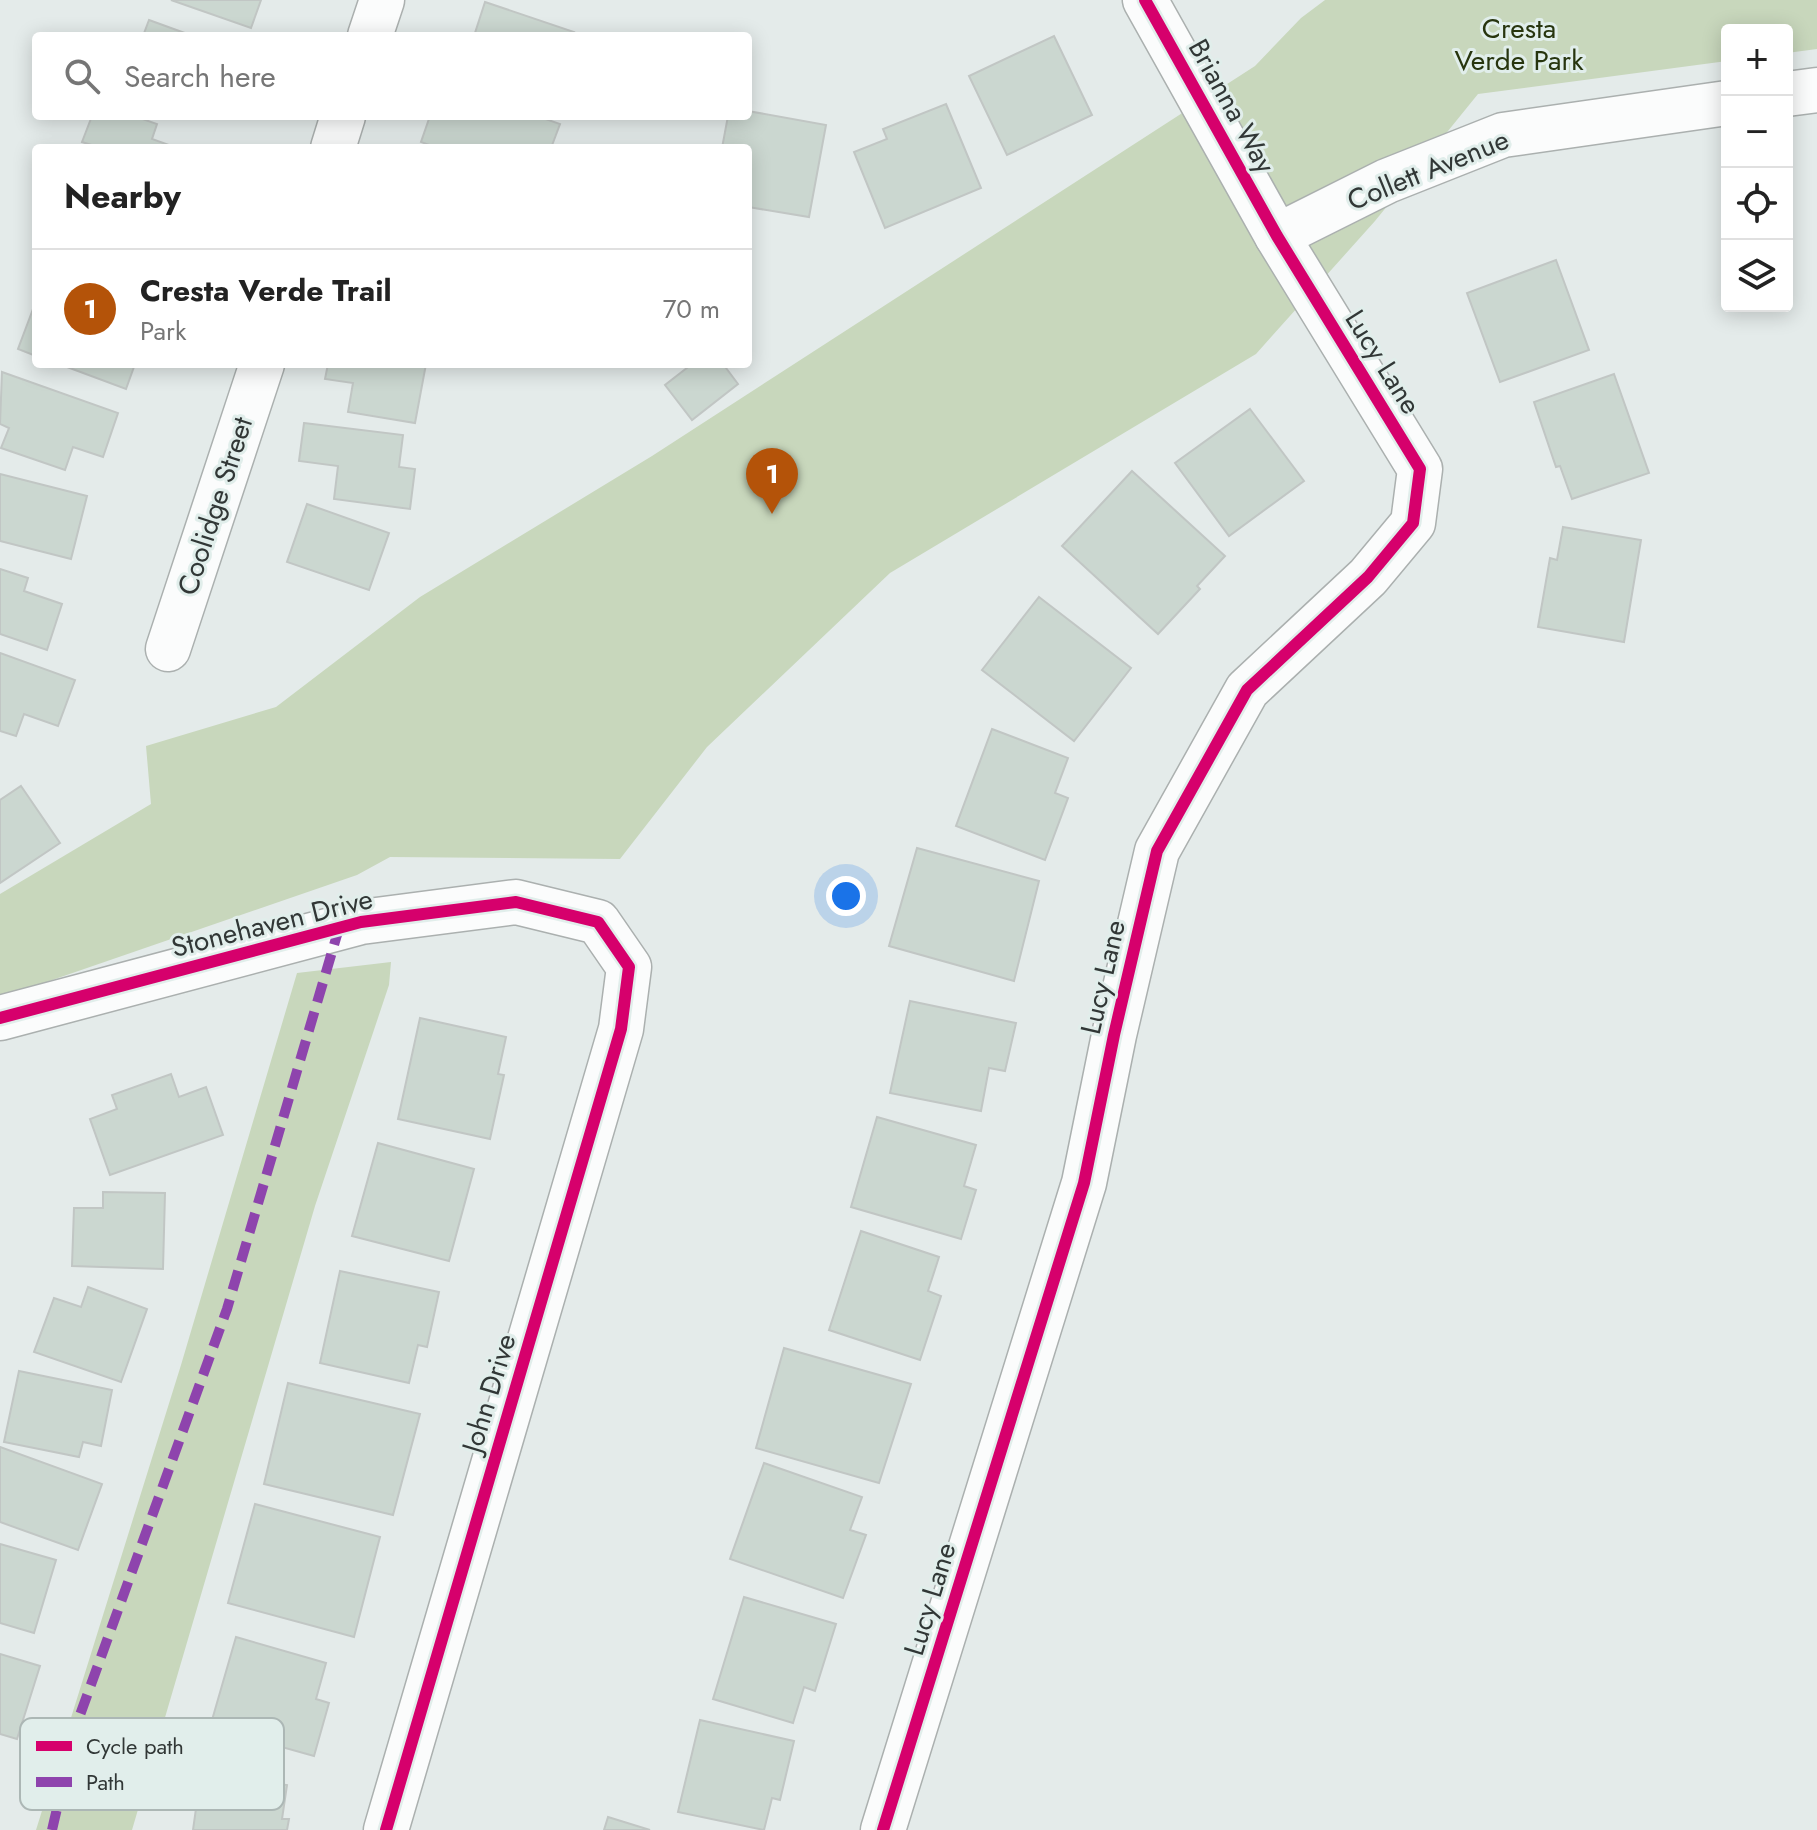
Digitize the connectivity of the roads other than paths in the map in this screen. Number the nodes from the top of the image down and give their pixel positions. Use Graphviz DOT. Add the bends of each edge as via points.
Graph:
graph roads {
  1 [pos="382,0"];
  2 [pos="1145,0"];
  3 [pos="371,32"];
  4 [pos="1721,104"];
  5 [pos="342,120"];
  6 [pos="334,144"];
  7 [pos="1277,236"];
  8 [pos="261,368"];
  9 [pos="168,649"];
  10 [pos="629,967"];
  11 [pos="0,1018"];
  12 [pos="386,1830"];
  13 [pos="883,1830"];
  1 -- 3 [label="street"];
  2 -- 7 [label="street, Brianna Way"];
  4 -- 7 [label="street, Collett Avenue" via="1503,135 1387,181"];
  5 -- 6 [label="street"];
  7 -- 13 [label="street, Lucy Lane" via="1420,469 1413,523 1368,577 1247,690 1157,851 1084,1183"];
  8 -- 9 [label="street, Coolidge Street"];
  10 -- 11 [label="street, Stonehaven Drive" via="598,922 516,902 361,922"];
  10 -- 12 [label="street, John Drive" via="621,1029"];
}
